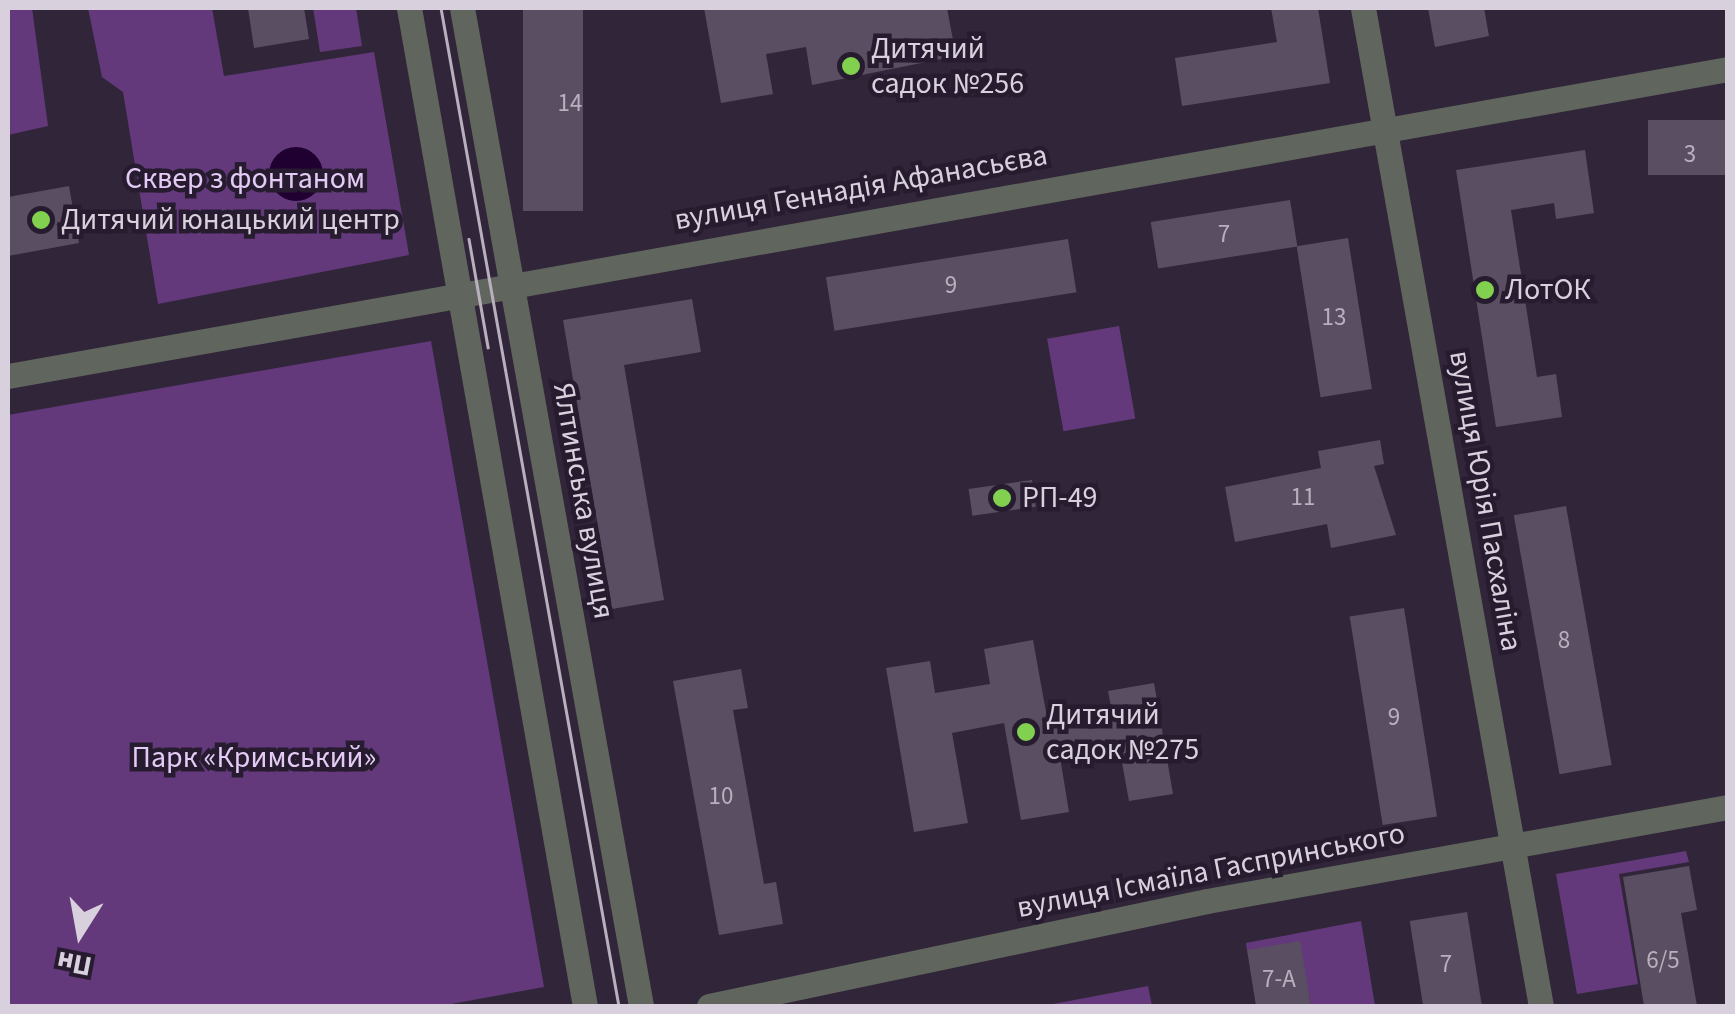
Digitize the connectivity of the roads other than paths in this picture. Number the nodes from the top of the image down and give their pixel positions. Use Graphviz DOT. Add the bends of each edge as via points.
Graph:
graph roads {
  1 [pos="409,8"];
  2 [pos="462,8"];
  3 [pos="1363,8"];
  4 [pos="1728,69"];
  5 [pos="1383,129"];
  6 [pos="511,282"];
  7 [pos="459,292"];
  8 [pos="8,376"];
  9 [pos="1728,807"];
  10 [pos="1513,846"];
  11 [pos="585,1006"];
  12 [pos="640,1006"];
  13 [pos="709,1006"];
  14 [pos="1541,1006"];
  1 -- 7 [label="street"];
  2 -- 6 [label="street, Ялтинська вулиця"];
  3 -- 5 [label="street, вулиця Юрія Пасхаліна"];
  4 -- 5 [label="street, вулиця Геннадія Афанасьєва"];
  5 -- 6 [label="street, вулиця Геннадія Афанасьєва"];
  5 -- 10 [label="street, вулиця Юрія Пасхаліна"];
  6 -- 7 [label="street, вулиця Геннадія Афанасьєва"];
  6 -- 12 [label="street, Ялтинська вулиця"];
  7 -- 8 [label="street, вулиця Геннадія Афанасьєва"];
  7 -- 11 [label="street"];
  9 -- 10 [label="street, вулиця Ісмаїла Гаспринського"];
  10 -- 13 [label="street, вулиця Ісмаїла Гаспринського"];
  10 -- 14 [label="street, вулиця Юрія Пасхаліна"];
}
